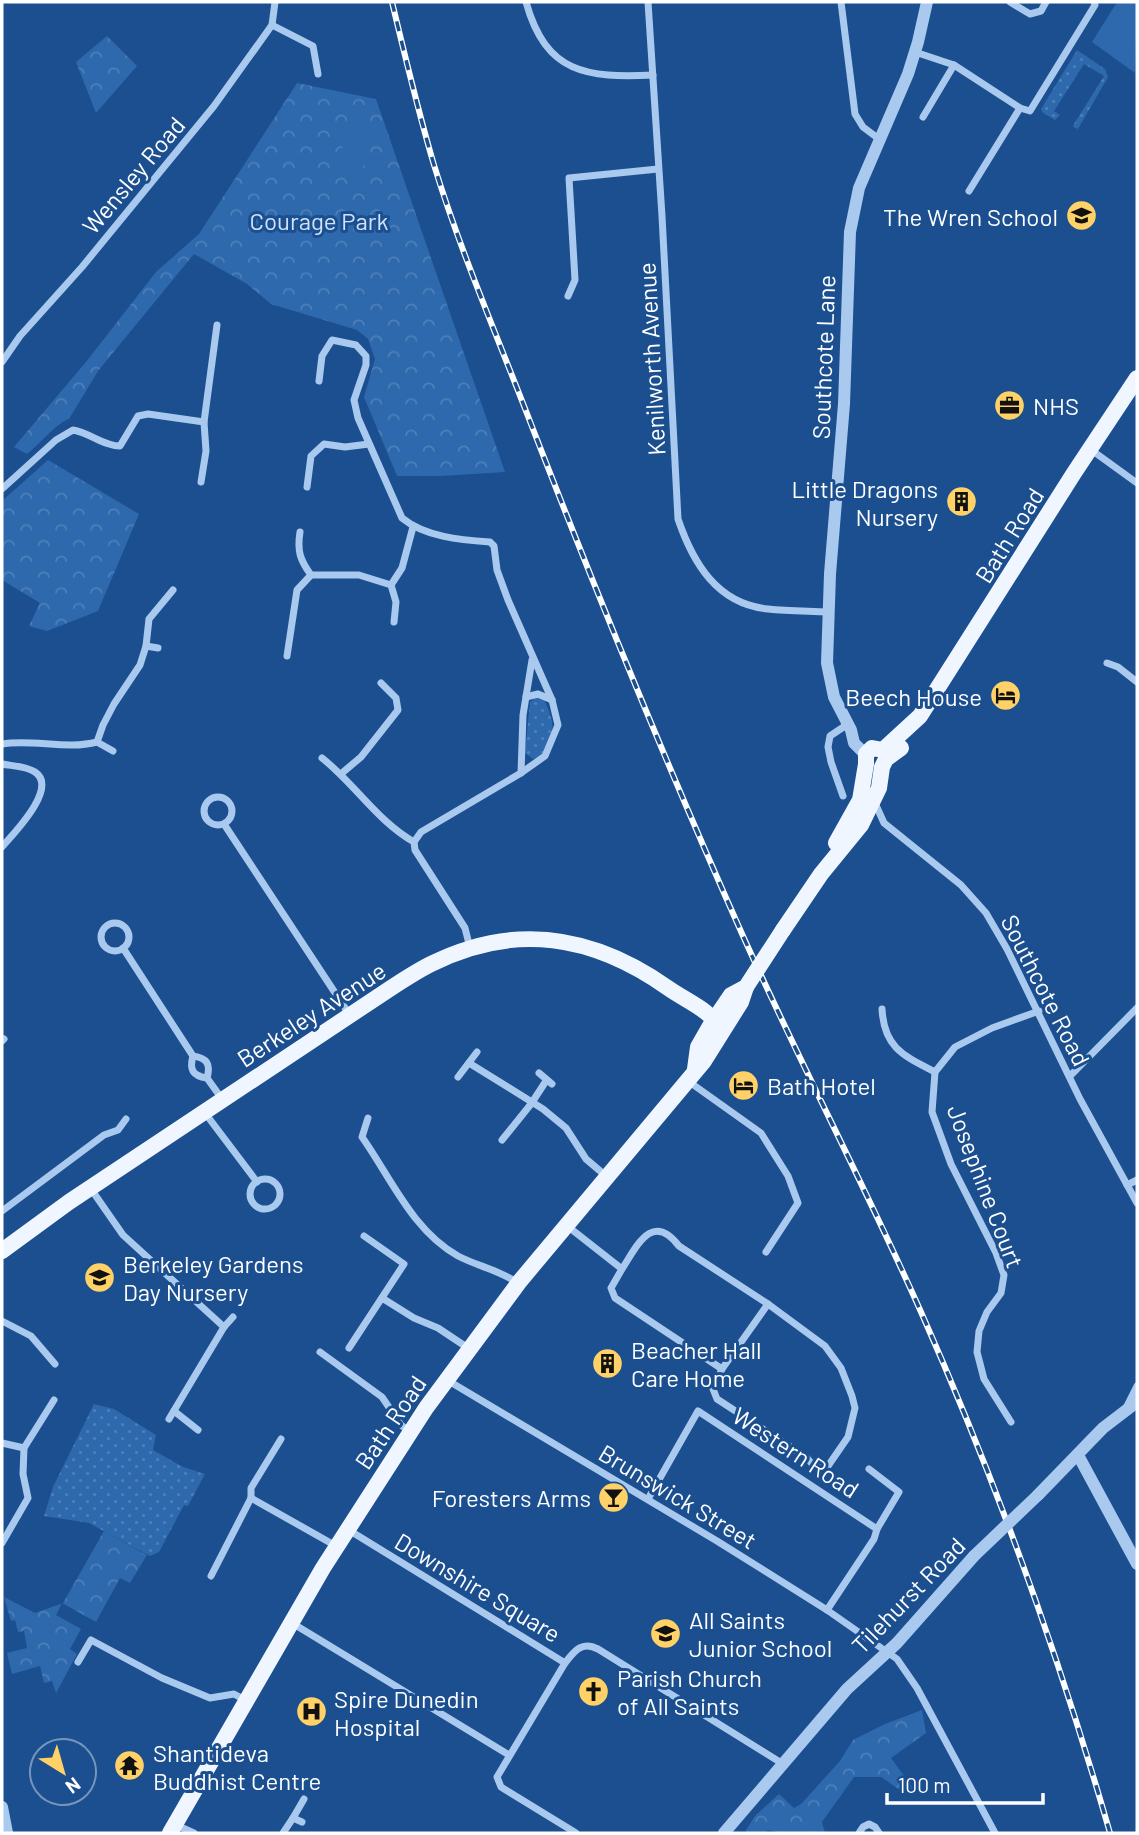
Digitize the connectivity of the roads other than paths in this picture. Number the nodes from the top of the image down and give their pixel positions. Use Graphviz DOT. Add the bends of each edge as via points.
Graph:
graph roads {
  1 [pos="275,2"];
  2 [pos="526,2"];
  3 [pos="648,2"];
  4 [pos="841,2"];
  5 [pos="927,2"];
  6 [pos="1010,2"];
  7 [pos="1046,2"];
  8 [pos="1094,2"];
  9 [pos="272,25"];
  10 [pos="915,52"];
  11 [pos="954,65"];
  12 [pos="318,74"];
  13 [pos="653,75"];
  14 [pos="1020,108"];
  15 [pos="923,117"];
  16 [pos="879,139"];
  17 [pos="658,169"];
  18 [pos="969,191"];
  19 [pos="568,296"];
  20 [pos="217,325"];
  21 [pos="2,362"];
  22 [pos="1137,378"];
  23 [pos="319,381"];
  24 [pos="204,422"];
  25 [pos="369,444"];
  26 [pos="1090,449"];
  27 [pos="201,482"];
  28 [pos="1137,483"];
  29 [pos="307,486"];
  30 [pos="2,489"];
  31 [pos="413,527"];
  32 [pos="300,532"];
  33 [pos="311,575"];
  34 [pos="391,585"];
  35 [pos="173,590"];
  36 [pos="828,612"];
  37 [pos="394,622"];
  38 [pos="146,646"];
  39 [pos="158,648"];
  40 [pos="287,656"];
  41 [pos="532,659"];
  42 [pos="1107,663"];
  43 [pos="1137,682"];
  44 [pos="380,683"];
  45 [pos="526,697"];
  46 [pos="552,700"];
  47 [pos="849,727"];
  48 [pos="97,742"];
  49 [pos="2,744"];
  50 [pos="113,751"];
  51 [pos="876,757"];
  52 [pos="322,758"];
  53 [pos="2,764"];
  54 [pos="342,773"];
  55 [pos="521,773"];
  56 [pos="843,796"];
  57 [pos="874,800"];
  58 [pos="884,823"];
  59 [pos="224,824"];
  60 [pos="861,825"];
  61 [pos="414,842"];
  62 [pos="2,847"];
  63 [pos="821,874"];
  64 [pos="123,948"];
  65 [pos="470,949"];
  66 [pos="739,995"];
  67 [pos="682,997"];
  68 [pos="1137,1008"];
  69 [pos="882,1009"];
  70 [pos="1039,1011"];
  71 [pos="350,1015"];
  72 [pos="716,1025"];
  73 [pos="477,1052"];
  74 [pos="193,1056"];
  75 [pos="469,1063"];
  76 [pos="539,1073"];
  77 [pos="935,1073"];
  78 [pos="692,1075"];
  79 [pos="1070,1076"];
  80 [pos="458,1077"];
  81 [pos="207,1078"];
  82 [pos="222,1100"];
  83 [pos="531,1104"];
  84 [pos="205,1112"];
  85 [pos="368,1118"];
  86 [pos="127,1119"];
  87 [pos="502,1140"];
  88 [pos="607,1176"];
  89 [pos="1137,1180"];
  90 [pos="257,1182"];
  91 [pos="1127,1185"];
  92 [pos="90,1188"];
  93 [pos="1137,1203"];
  94 [pos="2,1211"];
  95 [pos="566,1224"];
  96 [pos="364,1236"];
  97 [pos="2,1251"];
  98 [pos="766,1252"];
  99 [pos="622,1269"];
  100 [pos="518,1283"];
  101 [pos="382,1298"];
  102 [pos="768,1304"];
  103 [pos="233,1317"];
  104 [pos="2,1321"];
  105 [pos="224,1328"];
  106 [pos="349,1348"];
  107 [pos="469,1348"];
  108 [pos="320,1352"];
  109 [pos="55,1364"];
  110 [pos="722,1369"];
  111 [pos="447,1380"];
  112 [pos="1137,1386"];
  113 [pos="54,1400"];
  114 [pos="1137,1402"];
  115 [pos="1125,1410"];
  116 [pos="174,1411"];
  117 [pos="169,1419"];
  118 [pos="1011,1422"];
  119 [pos="198,1430"];
  120 [pos="411,1432"];
  121 [pos="281,1440"];
  122 [pos="2,1443"];
  123 [pos="24,1448"];
  124 [pos="1078,1455"];
  125 [pos="869,1469"];
  126 [pos="251,1498"];
  127 [pos="648,1499"];
  128 [pos="346,1529"];
  129 [pos="877,1529"];
  130 [pos="2,1541"];
  131 [pos="336,1546"];
  132 [pos="1137,1564"];
  133 [pos="211,1576"];
  134 [pos="827,1610"];
  135 [pos="290,1622"];
  136 [pos="887,1651"];
  137 [pos="78,1662"];
  138 [pos="565,1663"];
  139 [pos="245,1700"];
  140 [pos="509,1755"];
  141 [pos="783,1764"];
  142 [pos="304,1799"];
  143 [pos="2,1807"];
  144 [pos="293,1818"];
  145 [pos="302,1822"];
  146 [pos="173,1829"];
  147 [pos="7,1833"];
  148 [pos="194,1833"];
  149 [pos="283,1833"];
  150 [pos="576,1833"];
  151 [pos="724,1833"];
  152 [pos="859,1833"];
  153 [pos="879,1833"];
  154 [pos="995,1833"];
  1 -- 9 [label="street, Wensley Road"];
  2 -- 13 [label="street" via="532,24 550,52 577,71 613,77"];
  3 -- 13 [label="street, Kenilworth Avenue"];
  4 -- 16 [label="street" via="855,114"];
  5 -- 10 [label="street, Southcote Lane"];
  6 -- 7 [label="street" via="1031,14 1041,11"];
  8 -- 14 [label="street" via="1030,111"];
  9 -- 12 [label="street" via="313,46"];
  9 -- 21 [label="street, Wensley Road" via="208,114"];
  10 -- 11 [label="street"];
  10 -- 16 [label="street, Southcote Lane"];
  11 -- 14 [label="street"];
  11 -- 15 [label="street"];
  13 -- 17 [label="street, Kenilworth Avenue"];
  14 -- 18 [label="street"];
  16 -- 36 [label="street, Southcote Lane" via="859,188 849,232 844,404"];
  17 -- 19 [label="street" via="569,178 575,280"];
  17 -- 36 [label="street, Kenilworth Avenue" via="678,519 688,550 724,593 740,601 767,609"];
  20 -- 24 [label="street"];
  22 -- 26 [label="main road, Bath Road"];
  23 -- 25 [label="street" via="322,356 332,340 360,348 366,365 354,400"];
  24 -- 27 [label="street"];
  24 -- 30 [label="street" via="138,416 120,446 74,430 56,440"];
  25 -- 29 [label="street" via="324,444 311,456"];
  25 -- 31 [label="street" via="402,518"];
  26 -- 28 [label="street"];
  26 -- 51 [label="main road, Bath Road" via="920,716"];
  31 -- 34 [label="street" via="402,568"];
  31 -- 41 [label="street" via="494,546 497,570"];
  32 -- 33 [label="street" via="300,560"];
  33 -- 34 [label="street" via="359,575"];
  33 -- 40 [label="street" via="297,590"];
  34 -- 37 [label="street" via="396,602"];
  35 -- 38 [label="street" via="149,619"];
  36 -- 47 [label="street, Southcote Lane" via="830,682"];
  38 -- 39 [label="street"];
  38 -- 48 [label="street"];
  41 -- 45 [label="street"];
  41 -- 46 [label="street"];
  42 -- 43 [label="street"];
  44 -- 54 [label="street" via="396,698 398,709 361,757"];
  45 -- 46 [label="street" via="538,694"];
  45 -- 55 [label="street"];
  46 -- 55 [label="street" via="558,725 551,745 545,756"];
  47 -- 51 [label="street, Southcote Lane" via="854,743"];
  47 -- 56 [label="street" via="830,736 828,747"];
  48 -- 49 [label="street"];
  48 -- 50 [label="street"];
  51 -- 57 [label="main road, Bath Road" via="882,776"];
  51 -- 63 [label="main road, Bath Road" via="860,800"];
  52 -- 54 [label="street"];
  53 -- 62 [label="street" via="34,770 41,782 36,806"];
  54 -- 61 [label="street" via="372,810"];
  55 -- 61 [label="street" via="421,832"];
  57 -- 58 [label="street, Southcote Road"];
  57 -- 60 [label="main road, Bath Road"];
  58 -- 60 [label="street"];
  58 -- 70 [label="street, Southcote Road" via="976,901"];
  59 -- 59 [label="street" via="207,820 204,810 211,799 224,798 230,804 232,813"];
  59 -- 71 [label="street"];
  60 -- 63 [label="main road, Bath Road"];
  61 -- 65 [label="street" via="465,928"];
  63 -- 66 [label="main road, Bath Road, bridge"];
  64 -- 74 [label="street"];
  65 -- 67 [label="main road, Berkeley Avenue" via="528,939 573,943 622,959"];
  65 -- 71 [label="main road, Berkeley Avenue" via="429,965"];
  66 -- 67 [label="main road" via="714,1000"];
  66 -- 72 [label="main road, Bath Road"];
  67 -- 72 [label="main road, Berkeley Avenue"];
  68 -- 79 [label="street"];
  69 -- 77 [label="street" via="886,1034 900,1054"];
  70 -- 77 [label="street" via="955,1047"];
  70 -- 79 [label="street, Southcote Road"];
  71 -- 82 [label="main road, Berkeley Avenue"];
  72 -- 78 [label="main road, Bath Road" via="704,1061"];
  73 -- 75 [label="street"];
  74 -- 81 [label="street" via="208,1063"];
  74 -- 81 [label="street" via="193,1073"];
  75 -- 80 [label="street"];
  75 -- 83 [label="street"];
  76 -- 83 [label="street" via="549,1082"];
  77 -- 118 [label="street, Josephine Court" via="932,1112 951,1164 1004,1275 1001,1293 979,1331 977,1352 984,1378"];
  78 -- 88 [label="main road, Bath Road"];
  78 -- 98 [label="street" via="701,1088 761,1133 788,1176 798,1203"];
  79 -- 91 [label="street, Southcote Road"];
  81 -- 82 [label="street"];
  82 -- 84 [label="main road, Berkeley Avenue"];
  83 -- 87 [label="street"];
  83 -- 88 [label="street" via="566,1128 586,1159"];
  84 -- 90 [label="street"];
  84 -- 92 [label="main road, Berkeley Avenue"];
  85 -- 100 [label="street" via="362,1137 423,1228 458,1256"];
  86 -- 94 [label="street" via="118,1130 104,1135"];
  88 -- 95 [label="main road, Bath Road"];
  89 -- 91 [label="street"];
  90 -- 90 [label="street" via="265,1179 277,1185 280,1194 273,1206 263,1209 252,1200 251,1190"];
  91 -- 93 [label="street, Southcote Road"];
  92 -- 97 [label="main road, Berkeley Avenue"];
  92 -- 105 [label="street" via="123,1235"];
  95 -- 99 [label="street"];
  95 -- 100 [label="main road, Bath Road"];
  96 -- 101 [label="street" via="404,1264"];
  99 -- 102 [label="street" via="644,1236 662,1231"];
  99 -- 110 [label="street" via="611,1288 615,1298"];
  100 -- 107 [label="main road, Bath Road"];
  101 -- 106 [label="street"];
  101 -- 107 [label="street"];
  102 -- 110 [label="street"];
  102 -- 110 [label="street" via="825,1346 841,1368 852,1396 855,1408 848,1437 828,1466 814,1466 717,1399 713,1389"];
  103 -- 105 [label="street"];
  104 -- 109 [label="street" via="31,1336"];
  105 -- 116 [label="street"];
  107 -- 111 [label="main road, Bath Road"];
  108 -- 120 [label="street" via="383,1397"];
  111 -- 120 [label="main road, Bath Road"];
  111 -- 127 [label="street, Brunswick Street"];
  112 -- 115 [label="street"];
  113 -- 123 [label="street"];
  114 -- 115 [label="street, Tilehurst Road"];
  115 -- 124 [label="street, Tilehurst Road"];
  116 -- 117 [label="street"];
  116 -- 119 [label="street"];
  120 -- 128 [label="main road, Bath Road"];
  121 -- 126 [label="street" via="251,1488"];
  122 -- 123 [label="street"];
  123 -- 130 [label="street" via="28,1497"];
  124 -- 132 [label="street"];
  124 -- 136 [label="street, Tilehurst Road, bridge" via="974,1556"];
  125 -- 129 [label="street" via="899,1492"];
  126 -- 131 [label="street"];
  126 -- 133 [label="street"];
  127 -- 129 [label="street, Western Road" via="698,1411"];
  127 -- 134 [label="street, Brunswick Street"];
  128 -- 131 [label="main road, Bath Road"];
  128 -- 138 [label="street, Downshire Square"];
  129 -- 134 [label="street"];
  131 -- 135 [label="main road, Bath Road"];
  134 -- 136 [label="street, Brunswick Street"];
  135 -- 139 [label="main road, Bath Road"];
  135 -- 140 [label="street"];
  136 -- 141 [label="street, Tilehurst Road" via="847,1689"];
  136 -- 154 [label="street, Brunswick Street" via="917,1688"];
  137 -- 139 [label="street" via="92,1640 211,1698 233,1694"];
  138 -- 140 [label="street, Downshire Square"];
  138 -- 141 [label="street" via="575,1650 589,1645"];
  139 -- 146 [label="main road, Bath Road"];
  140 -- 150 [label="street, Downshire Square" via="497,1777 501,1787"];
  141 -- 151 [label="street, Tilehurst Road"];
  142 -- 144 [label="street"];
  143 -- 147 [label="street"];
  144 -- 145 [label="street"];
  144 -- 149 [label="street"];
  146 -- 148 [label="street"];
  152 -- 153 [label="street" via="869,1824"];
}
